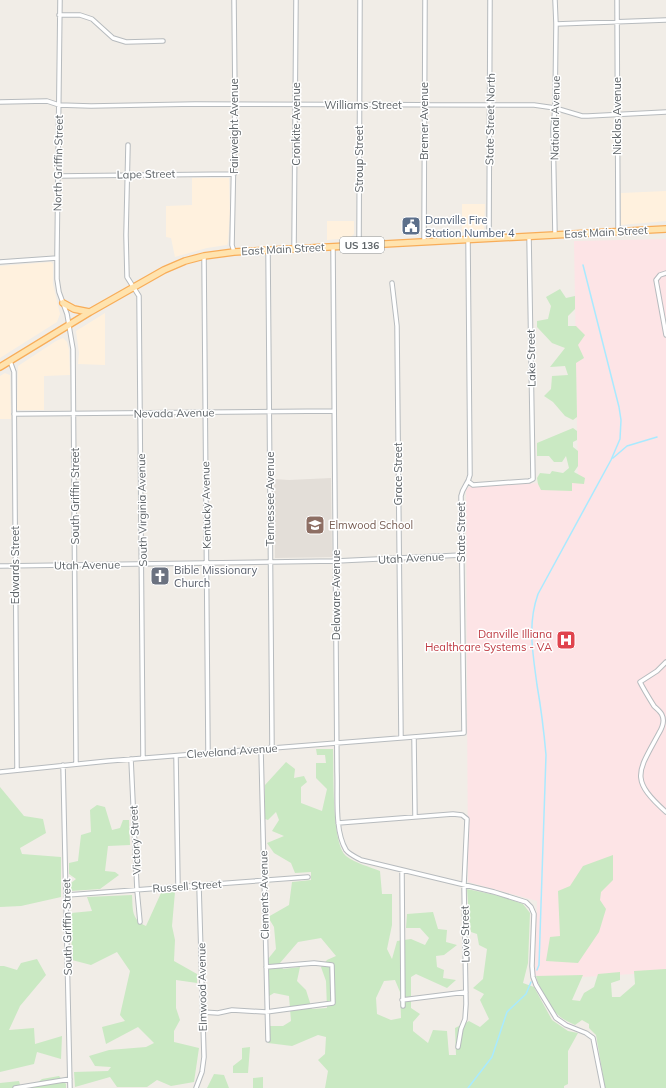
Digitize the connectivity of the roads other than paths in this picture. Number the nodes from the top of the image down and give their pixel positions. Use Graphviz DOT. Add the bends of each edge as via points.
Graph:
graph roads {
  1 [pos="60,0"];
  2 [pos="234,0"];
  3 [pos="296,0"];
  4 [pos="360,0"];
  5 [pos="425,0"];
  6 [pos="490,0"];
  7 [pos="555,0"];
  8 [pos="617,0"];
  9 [pos="60,15"];
  10 [pos="666,20"];
  11 [pos="617,22"];
  12 [pos="556,24"];
  13 [pos="163,41"];
  14 [pos="0,102"];
  15 [pos="235,104"];
  16 [pos="59,105"];
  17 [pos="296,105"];
  18 [pos="359,105"];
  19 [pos="424,105"];
  20 [pos="491,106"];
  21 [pos="555,108"];
  22 [pos="666,112"];
  23 [pos="617,114"];
  24 [pos="128,145"];
  25 [pos="234,174"];
  26 [pos="128,175"];
  27 [pos="58,176"];
  28 [pos="666,229"];
  29 [pos="618,232"];
  30 [pos="555,235"];
  31 [pos="529,236"];
  32 [pos="489,238"];
  33 [pos="468,239"];
  34 [pos="424,241"];
  35 [pos="359,245"];
  36 [pos="333,247"];
  37 [pos="294,249"];
  38 [pos="268,250"];
  39 [pos="234,252"];
  40 [pos="204,256"];
  41 [pos="57,258"];
  42 [pos="0,262"];
  43 [pos="666,273"];
  44 [pos="392,283"];
  45 [pos="134,287"];
  46 [pos="63,303"];
  47 [pos="90,312"];
  48 [pos="68,325"];
  49 [pos="666,335"];
  50 [pos="10,361"];
  51 [pos="0,367"];
  52 [pos="334,411"];
  53 [pos="205,412"];
  54 [pos="270,412"];
  55 [pos="140,413"];
  56 [pos="14,414"];
  57 [pos="74,414"];
  58 [pos="469,482"];
  59 [pos="462,555"];
  60 [pos="399,559"];
  61 [pos="336,561"];
  62 [pos="271,562"];
  63 [pos="142,563"];
  64 [pos="207,563"];
  65 [pos="75,565"];
  66 [pos="0,566"];
  67 [pos="16,566"];
  68 [pos="666,662"];
  69 [pos="464,732"];
  70 [pos="414,737"];
  71 [pos="401,738"];
  72 [pos="337,743"];
  73 [pos="272,748"];
  74 [pos="261,749"];
  75 [pos="208,753"];
  76 [pos="176,756"];
  77 [pos="143,758"];
  78 [pos="131,759"];
  79 [pos="76,763"];
  80 [pos="64,765"];
  81 [pos="17,770"];
  82 [pos="0,772"];
  83 [pos="666,812"];
  84 [pos="415,817"];
  85 [pos="338,823"];
  86 [pos="402,870"];
  87 [pos="308,877"];
  88 [pos="264,881"];
  89 [pos="464,885"];
  90 [pos="199,886"];
  91 [pos="178,887"];
  92 [pos="137,890"];
  93 [pos="67,896"];
  94 [pos="140,922"];
  95 [pos="266,967"];
  96 [pos="466,992"];
  97 [pos="402,1000"];
  98 [pos="403,1006"];
  99 [pos="202,1012"];
  100 [pos="266,1012"];
  101 [pos="268,1040"];
  102 [pos="458,1047"];
  103 [pos="70,1079"];
  104 [pos="16,1088"];
  105 [pos="70,1088"];
  106 [pos="196,1088"];
  107 [pos="603,1088"];
  1 -- 9 [label="street, North Griffin Street"];
  2 -- 15 [label="street, Fairweight Avenue"];
  3 -- 17 [label="street, Cronkite Avenue"];
  4 -- 18 [label="street, Stroup Street"];
  5 -- 19 [label="street, Bremer Avenue"];
  6 -- 20 [label="street, State Street North"];
  7 -- 12 [label="street, National Avenue"];
  8 -- 11 [label="street, Nicklas Avenue"];
  9 -- 13 [label="street" via="80,15 92,19 113,38 126,42"];
  9 -- 16 [label="street, North Griffin Street"];
  10 -- 11 [label="street"];
  11 -- 12 [label="street"];
  11 -- 23 [label="street, Nicklas Avenue"];
  12 -- 21 [label="street, National Avenue"];
  14 -- 16 [label="street, Williams Street" via="46,102"];
  15 -- 16 [label="street, Williams Street"];
  15 -- 17 [label="street, Williams Street"];
  15 -- 25 [label="street, Fairweight Avenue"];
  16 -- 27 [label="street, North Griffin Street"];
  17 -- 18 [label="street, Williams Street"];
  17 -- 37 [label="street, Cronkite Avenue"];
  18 -- 19 [label="street, Williams Street"];
  18 -- 35 [label="street, Stroup Street"];
  19 -- 20 [label="street, Williams Street"];
  19 -- 34 [label="street, Bremer Avenue"];
  20 -- 21 [label="street, Williams Street" via="534,105"];
  20 -- 32 [label="street, State Street North"];
  21 -- 23 [label="street, Williams Street" via="582,116"];
  21 -- 30 [label="street, National Avenue"];
  22 -- 23 [label="street, Williams Street"];
  23 -- 29 [label="street, Nicklas Avenue"];
  24 -- 26 [label="street, South Virginia Avenue"];
  25 -- 26 [label="street, Lape Street"];
  25 -- 39 [label="street, Fairweight Avenue"];
  26 -- 27 [label="street, Lape Street"];
  26 -- 45 [label="street, South Virginia Avenue" via="126,264 127,277"];
  27 -- 41 [label="street, North Griffin Street"];
  28 -- 29 [label="main road, East Main Street / US 136"];
  29 -- 30 [label="main road, East Main Street / US 136"];
  30 -- 31 [label="main road, East Main Street / US 136"];
  31 -- 32 [label="main road, East Main Street / US 136"];
  31 -- 58 [label="street, Lake Street" via="533,479 529,482 473,485"];
  32 -- 33 [label="main road, East Main Street / US 136"];
  33 -- 34 [label="main road, East Main Street / US 136"];
  33 -- 58 [label="street, State Street"];
  34 -- 35 [label="main road, East Main Street / US 136"];
  35 -- 36 [label="main road, East Main Street / US 136"];
  36 -- 37 [label="main road, East Main Street / US 136"];
  36 -- 52 [label="street, Delaware Avenue"];
  37 -- 38 [label="main road, East Main Street / US 136"];
  38 -- 39 [label="main road, East Main Street / US 136"];
  38 -- 54 [label="street, Tennessee Avenue"];
  39 -- 40 [label="main road, East Main Street / US 136"];
  40 -- 45 [label="main road, East Main Street / US 136" via="172,266"];
  40 -- 53 [label="street, Kentucky Avenue"];
  41 -- 42 [label="street"];
  41 -- 46 [label="street, North Griffin Street" via="57,279"];
  43 -- 49 [label="street" via="660,274 656,280"];
  44 -- 60 [label="street, Grace Street" via="397,326"];
  45 -- 47 [label="main road, East Main Street / US 136"];
  45 -- 55 [label="street, South Virginia Avenue" via="139,296"];
  46 -- 47 [label="main road" via="74,309"];
  46 -- 48 [label="street, North Griffin Street"];
  47 -- 48 [label="main road, East Main Street / US 136"];
  48 -- 50 [label="main road, East Main Street / US 136"];
  48 -- 57 [label="street, South Griffin Street" via="73,349"];
  50 -- 51 [label="main road, East Main Street / US 136"];
  50 -- 56 [label="street, Edwards Street" via="14,372"];
  52 -- 54 [label="street, Nevada Avenue"];
  52 -- 61 [label="street, Delaware Avenue"];
  53 -- 54 [label="street, Nevada Avenue"];
  53 -- 55 [label="street, Nevada Avenue"];
  53 -- 64 [label="street, Kentucky Avenue"];
  54 -- 62 [label="street, Tennessee Avenue"];
  55 -- 57 [label="street, Nevada Avenue"];
  55 -- 63 [label="street, South Virginia Avenue"];
  56 -- 57 [label="street, Nevada Avenue"];
  56 -- 67 [label="street, Edwards Street"];
  57 -- 65 [label="street, South Griffin Street"];
  58 -- 59 [label="street, State Street" via="462,488 461,496"];
  59 -- 60 [label="street, Utah Avenue"];
  59 -- 69 [label="street, State Street"];
  60 -- 61 [label="street, Utah Avenue"];
  60 -- 71 [label="street, Grace Street"];
  61 -- 62 [label="street, Utah Avenue"];
  61 -- 72 [label="street, Delaware Avenue"];
  62 -- 64 [label="street, Utah Avenue"];
  62 -- 73 [label="street, Tennessee Avenue"];
  63 -- 64 [label="street, Utah Avenue"];
  63 -- 65 [label="street, Utah Avenue"];
  63 -- 77 [label="street, South Virginia Avenue"];
  64 -- 75 [label="street, Kentucky Avenue"];
  65 -- 67 [label="street, Utah Avenue"];
  65 -- 79 [label="street, South Griffin Street"];
  66 -- 67 [label="street, Utah Avenue"];
  67 -- 81 [label="street, Edwards Street"];
  68 -- 83 [label="street" via="640,682 662,716 663,722 662,729 644,761 641,779 647,794"];
  69 -- 70 [label="street, Cleveland Avenue"];
  70 -- 71 [label="street, Cleveland Avenue"];
  70 -- 84 [label="street"];
  71 -- 72 [label="street, Cleveland Avenue"];
  72 -- 73 [label="street, Cleveland Avenue"];
  72 -- 85 [label="street, Delaware Avenue"];
  73 -- 74 [label="street, Cleveland Avenue"];
  74 -- 75 [label="street, Cleveland Avenue"];
  74 -- 88 [label="street, Clements Avenue"];
  75 -- 76 [label="street, Cleveland Avenue"];
  76 -- 77 [label="street, Cleveland Avenue"];
  76 -- 91 [label="street"];
  77 -- 78 [label="street, Cleveland Avenue"];
  78 -- 79 [label="street, Cleveland Avenue"];
  78 -- 92 [label="street, Victory Street"];
  79 -- 80 [label="street, Cleveland Avenue"];
  80 -- 81 [label="street, Cleveland Avenue"];
  80 -- 93 [label="street, South Griffin Street"];
  81 -- 82 [label="street, Cleveland Avenue"];
  84 -- 85 [label="street"];
  84 -- 89 [label="street, Love Street" via="453,814 462,815 467,819"];
  85 -- 86 [label="street" via="343,843 351,855"];
  86 -- 89 [label="street"];
  86 -- 97 [label="street"];
  87 -- 88 [label="street, Russell Street"];
  88 -- 90 [label="street, Russell Street"];
  88 -- 95 [label="street, Clements Avenue"];
  89 -- 96 [label="street, Love Street"];
  89 -- 107 [label="street" via="526,902 531,907 534,914 532,966 536,985 556,1018 593,1038"];
  90 -- 91 [label="street, Russell Street"];
  90 -- 99 [label="street, Elmwood Avenue"];
  91 -- 92 [label="street, Russell Street"];
  92 -- 93 [label="street, Russell Street"];
  92 -- 94 [label="street, Victory Street"];
  93 -- 103 [label="street, South Griffin Street"];
  95 -- 100 [label="street, Clements Avenue"];
  95 -- 100 [label="street" via="314,962 332,965 333,1003"];
  96 -- 97 [label="street"];
  96 -- 102 [label="street, Love Street" via="465,1019 460,1029"];
  97 -- 98 [label="street"];
  99 -- 100 [label="street"];
  99 -- 106 [label="street, Elmwood Avenue" via="204,1057"];
  100 -- 101 [label="street, Clements Avenue"];
  103 -- 104 [label="street"];
  103 -- 105 [label="street, South Griffin Street"];
}
